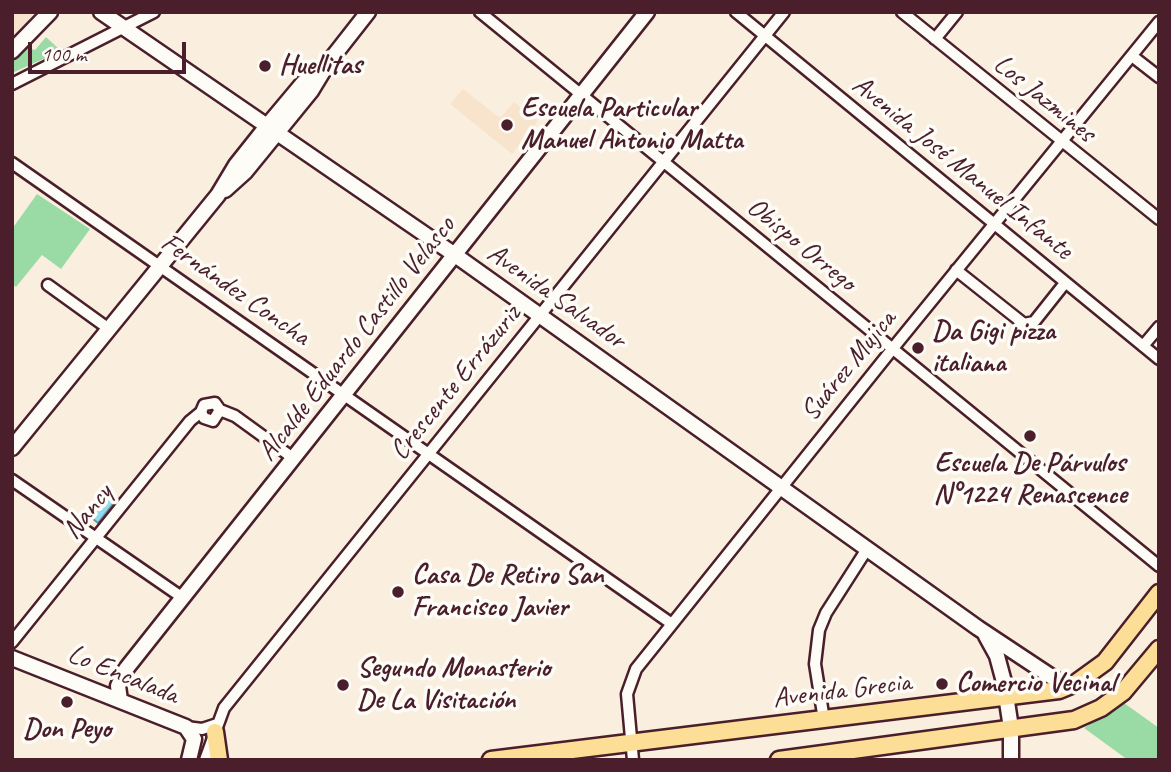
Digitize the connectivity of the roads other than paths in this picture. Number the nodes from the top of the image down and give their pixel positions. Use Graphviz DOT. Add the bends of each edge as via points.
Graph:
graph roads {
  1 [pos="50,12"];
  2 [pos="101,12"];
  3 [pos="154,12"];
  4 [pos="368,12"];
  5 [pos="480,12"];
  6 [pos="647,12"];
  7 [pos="736,12"];
  8 [pos="784,12"];
  9 [pos="902,12"];
  10 [pos="957,12"];
  11 [pos="1159,23"];
  12 [pos="124,28"];
  13 [pos="765,36"];
  14 [pos="935,39"];
  15 [pos="12,51"];
  16 [pos="1132,56"];
  17 [pos="1159,77"];
  18 [pos="12,84"];
  19 [pos="581,95"];
  20 [pos="272,130"];
  21 [pos="1061,143"];
  22 [pos="664,162"];
  23 [pos="12,163"];
  24 [pos="1159,219"];
  25 [pos="994,224"];
  26 [pos="455,255"];
  27 [pos="161,266"];
  28 [pos="956,270"];
  29 [pos="1065,283"];
  30 [pos="48,285"];
  31 [pos="541,316"];
  32 [pos="1159,327"];
  33 [pos="109,329"];
  34 [pos="1143,346"];
  35 [pos="892,349"];
  36 [pos="1159,359"];
  37 [pos="345,394"];
  38 [pos="12,448"];
  39 [pos="430,454"];
  40 [pos="293,458"];
  41 [pos="12,480"];
  42 [pos="781,487"];
  43 [pos="96,538"];
  44 [pos="867,549"];
  45 [pos="1159,566"];
  46 [pos="1159,593"];
  47 [pos="183,598"];
  48 [pos="672,624"];
  49 [pos="978,628"];
  50 [pos="12,642"];
  51 [pos="1159,649"];
  52 [pos="12,658"];
  53 [pos="1067,687"];
  54 [pos="1007,697"];
  55 [pos="120,701"];
  56 [pos="824,720"];
  57 [pos="186,727"];
  58 [pos="216,728"];
  59 [pos="1011,728"];
  60 [pos="632,751"];
  61 [pos="826,756"];
  62 [pos="189,760"];
  63 [pos="205,760"];
  64 [pos="219,760"];
  65 [pos="491,760"];
  66 [pos="779,760"];
  67 [pos="1012,760"];
  1 -- 15 [label="main road"];
  2 -- 12 [label="main road, Avenida Salvador"];
  3 -- 12 [label="street"];
  4 -- 20 [label="main road" via="328,63 303,83"];
  5 -- 19 [label="street, Obispo Orrego"];
  6 -- 19 [label="main road, Alcalde Eduardo Castillo Velasco"];
  7 -- 13 [label="street, Avenida José Manuel Infante"];
  8 -- 13 [label="street, Crescente Errázuriz"];
  9 -- 14 [label="street, Los Jazmines"];
  10 -- 14 [label="street"];
  11 -- 16 [label="street, Suárez Mujica"];
  12 -- 18 [label="street"];
  12 -- 20 [label="main road, Avenida Salvador"];
  13 -- 22 [label="street, Crescente Errázuriz"];
  13 -- 25 [label="street, Avenida José Manuel Infante"];
  14 -- 21 [label="street, Los Jazmines"];
  16 -- 17 [label="street"];
  16 -- 21 [label="street, Suárez Mujica"];
  19 -- 22 [label="street, Obispo Orrego"];
  19 -- 26 [label="main road, Alcalde Eduardo Castillo Velasco"];
  20 -- 26 [label="main road, Avenida Salvador"];
  20 -- 27 [label="main road" via="236,165"];
  21 -- 24 [label="street, Los Jazmines"];
  21 -- 25 [label="street, Suárez Mujica"];
  22 -- 31 [label="street, Crescente Errázuriz"];
  22 -- 35 [label="street, Obispo Orrego"];
  23 -- 27 [label="street, Fernández Concha"];
  25 -- 28 [label="street, Suárez Mujica"];
  25 -- 29 [label="street, Avenida José Manuel Infante"];
  26 -- 31 [label="main road, Avenida Salvador"];
  26 -- 37 [label="main road, Alcalde Eduardo Castillo Velasco"];
  27 -- 33 [label="main road"];
  27 -- 37 [label="street, Fernández Concha"];
  28 -- 29 [label="street" via="1024,324 1034,322"];
  28 -- 35 [label="street, Suárez Mujica"];
  29 -- 34 [label="street, Avenida José Manuel Infante"];
  30 -- 33 [label="street"];
  31 -- 39 [label="street, Crescente Errázuriz"];
  31 -- 42 [label="main road, Avenida Salvador"];
  32 -- 34 [label="street"];
  33 -- 38 [label="main road"];
  34 -- 36 [label="street, Avenida José Manuel Infante"];
  35 -- 42 [label="street, Suárez Mujica"];
  35 -- 45 [label="street, Obispo Orrego"];
  37 -- 39 [label="street, Fernández Concha"];
  37 -- 40 [label="main road, Alcalde Eduardo Castillo Velasco"];
  39 -- 48 [label="street, Fernández Concha"];
  39 -- 58 [label="street, Crescente Errázuriz" via="224,708"];
  40 -- 43 [label="street, Nancy" via="235,416 220,410 214,421 201,412"];
  40 -- 47 [label="main road, Alcalde Eduardo Castillo Velasco"];
  41 -- 43 [label="street"];
  42 -- 44 [label="main road, Avenida Salvador"];
  42 -- 48 [label="street, Suárez Mujica"];
  43 -- 47 [label="street"];
  43 -- 50 [label="street, Nancy"];
  44 -- 49 [label="main road, Avenida Salvador"];
  44 -- 56 [label="street" via="819,630 815,664"];
  46 -- 53 [label="main road, Avenida Grecia" via="1105,662"];
  47 -- 55 [label="main road, Alcalde Eduardo Castillo Velasco" via="122,675"];
  48 -- 60 [label="street, Suárez Mujica" via="629,684"];
  49 -- 53 [label="main road, Avenida Salvador"];
  49 -- 54 [label="main road, Avenida Salvador" via="995,651"];
  51 -- 59 [label="main road, Avenida Grecia" via="1131,685 1093,712 1056,724"];
  52 -- 55 [label="main road, Lo Encalada"];
  53 -- 54 [label="main road, Avenida Grecia"];
  54 -- 56 [label="main road, Avenida Grecia"];
  54 -- 59 [label="main road, Avenida Salvador"];
  55 -- 57 [label="main road, Lo Encalada"];
  56 -- 60 [label="main road, Avenida Grecia"];
  57 -- 58 [label="street, Lo Encalada"];
  57 -- 62 [label="main road" via="194,739"];
  58 -- 63 [label="street, Crescente Errázuriz"];
  58 -- 64 [label="main road"];
  59 -- 61 [label="main road, Avenida Grecia"];
  59 -- 67 [label="main road, Avenida Salvador"];
  60 -- 65 [label="main road, Avenida Grecia"];
  61 -- 66 [label="main road, Avenida Grecia"];
}
